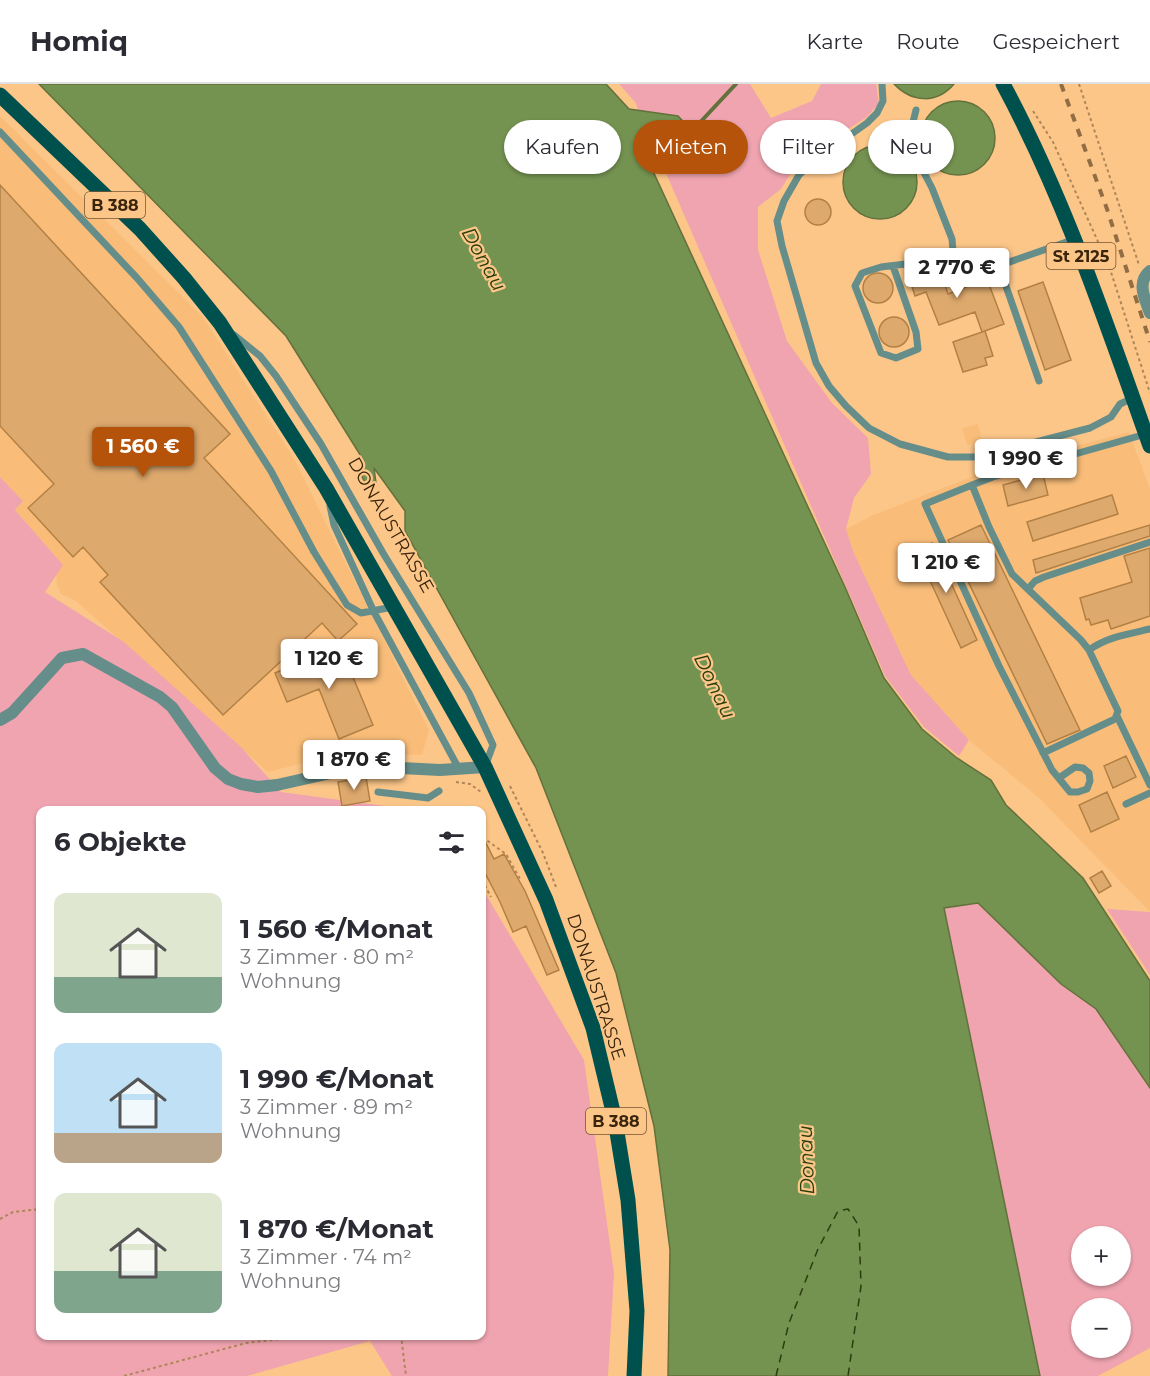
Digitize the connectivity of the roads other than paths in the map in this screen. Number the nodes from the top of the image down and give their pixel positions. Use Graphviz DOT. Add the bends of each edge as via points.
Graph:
graph roads {
  1 [pos="882,84"];
  2 [pos="1003,84"];
  3 [pos="0,95"];
  4 [pos="916,110"];
  5 [pos="0,132"];
  6 [pos="1075,239"];
  7 [pos="954,263"];
  8 [pos="893,266"];
  9 [pos="999,266"];
  10 [pos="1147,275"];
  11 [pos="1150,313"];
  12 [pos="220,323"];
  13 [pos="1039,381"];
  14 [pos="1133,398"];
  15 [pos="1148,440"];
  16 [pos="972,485"];
  17 [pos="326,488"];
  18 [pos="1150,542"];
  19 [pos="1028,589"];
  20 [pos="393,607"];
  21 [pos="374,612"];
  22 [pos="1150,629"];
  23 [pos="1089,650"];
  24 [pos="1117,716"];
  25 [pos="0,720"];
  26 [pos="1043,753"];
  27 [pos="485,767"];
  28 [pos="459,769"];
  29 [pos="1059,778"];
  30 [pos="1150,785"];
  31 [pos="439,791"];
  32 [pos="378,792"];
  33 [pos="1150,793"];
  34 [pos="1126,804"];
  35 [pos="634,1376"];
  1 -- 14 [label="lane" via="883,101 877,113 799,175 777,221 816,363 829,386 869,428 900,444 948,457 978,456 1090,428"];
  2 -- 6 [label="main road, St 2125" via="1044,165"];
  3 -- 12 [label="main road, DONAUSTRASSE / B 388" via="140,229"];
  4 -- 7 [label="lane" via="908,142 952,239"];
  5 -- 21 [label="lane" via="179,327 271,471 347,605 361,613"];
  6 -- 9 [label="lane"];
  6 -- 14 [label="main road, St 2125"];
  7 -- 8 [label="lane" via="938,258"];
  7 -- 9 [label="lane" via="975,274"];
  8 -- 8 [label="lane" via="862,273 855,286 881,353 896,358 918,349"];
  9 -- 13 [label="lane"];
  10 -- 11 [label="street" via="1142,287"];
  12 -- 17 [label="main road, DONAUSTRASSE / B 388"];
  12 -- 27 [label="lane, DONAUSTRASSE / B 388" via="260,356 321,444 468,693 493,744"];
  14 -- 15 [label="main road, St 2125"];
  15 -- 16 [label="lane"];
  16 -- 19 [label="lane" via="1012,574"];
  16 -- 26 [label="lane" via="925,504"];
  17 -- 20 [label="main road, DONAUSTRASSE / B 388"];
  17 -- 21 [label="lane" via="334,525"];
  18 -- 19 [label="lane" via="1044,577"];
  19 -- 23 [label="lane"];
  20 -- 21 [label="lane"];
  20 -- 27 [label="main road, DONAUSTRASSE / B 388"];
  21 -- 28 [label="lane"];
  22 -- 23 [label="lane" via="1114,637"];
  23 -- 24 [label="lane"];
  24 -- 26 [label="lane"];
  24 -- 30 [label="lane"];
  25 -- 28 [label="street" via="12,713 62,658 83,654 160,697 172,707 215,768 241,784 277,785 362,765"];
  26 -- 29 [label="lane"];
  27 -- 28 [label="street"];
  27 -- 35 [label="main road, DONAUSTRASSE / B 388" via="546,900 593,1028 615,1120 628,1200 637,1311"];
  29 -- 29 [label="lane" via="1075,766 1089,773 1090,781 1087,789 1070,792"];
  31 -- 32 [label="lane" via="428,798"];
  33 -- 34 [label="lane"];
}
